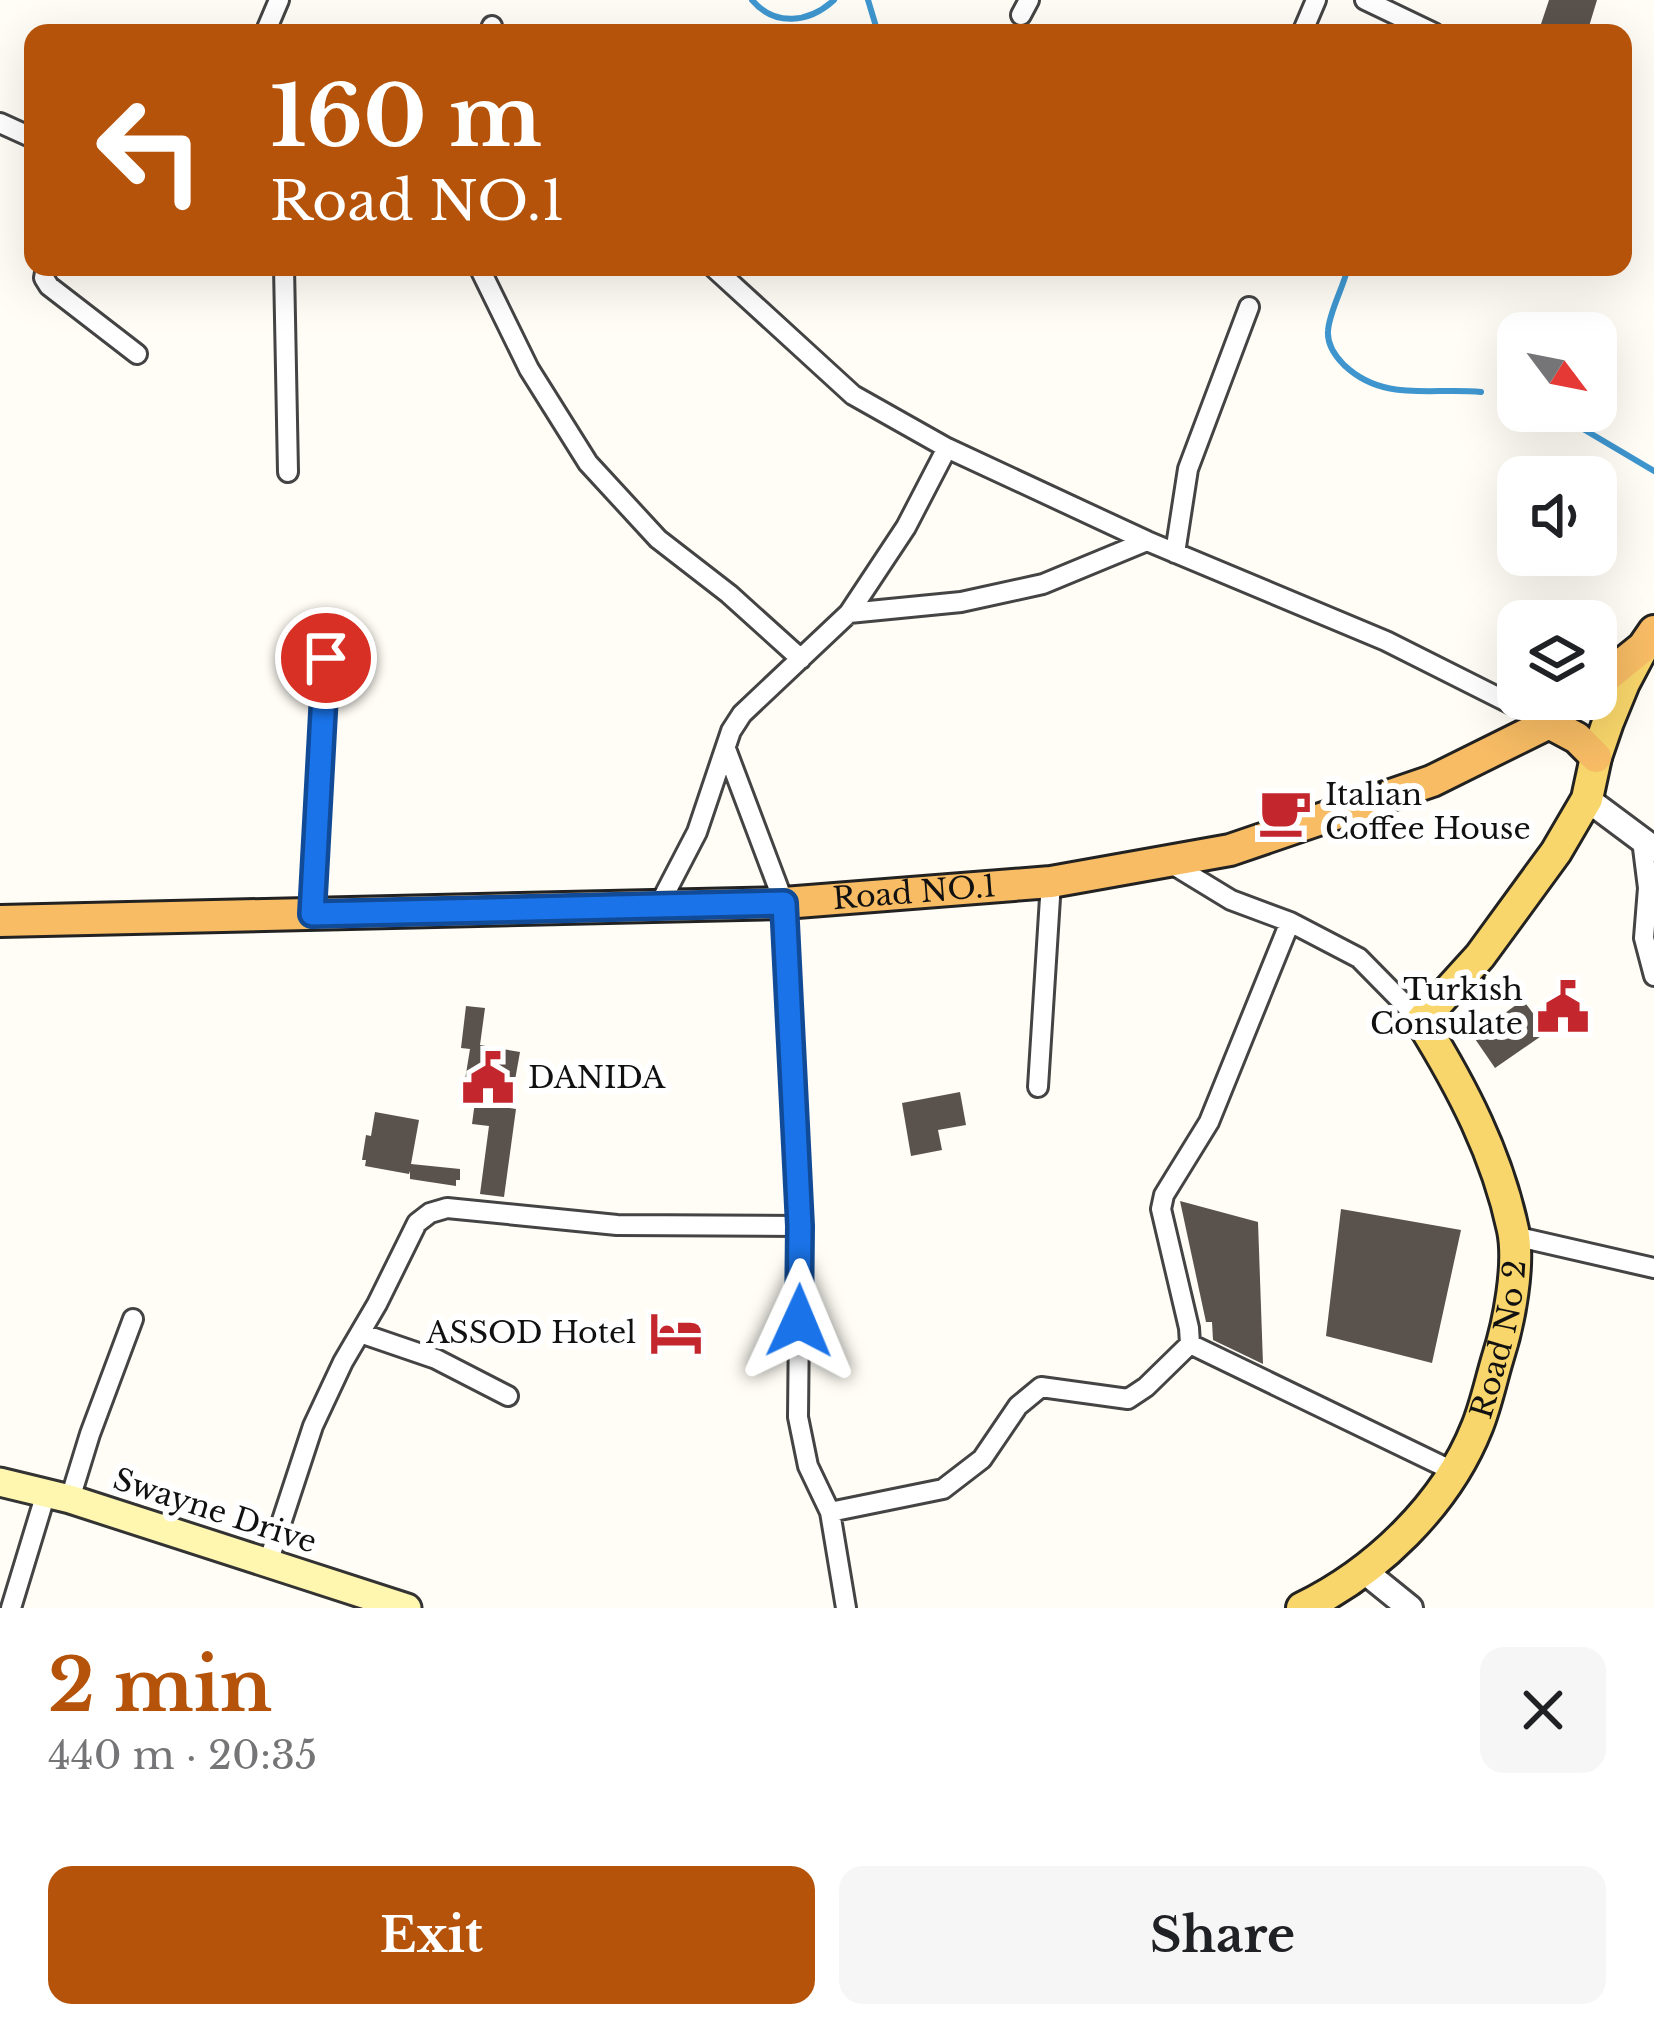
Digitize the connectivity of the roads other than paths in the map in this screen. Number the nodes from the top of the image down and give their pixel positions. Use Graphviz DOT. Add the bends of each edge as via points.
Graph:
graph roads {
  1 [pos="1365,0"];
  2 [pos="1415,24"];
  3 [pos="44,276"];
  4 [pos="284,276"];
  5 [pos="483,276"];
  6 [pos="722,276"];
  7 [pos="1249,307"];
  8 [pos="136,354"];
  9 [pos="947,448"];
  10 [pos="288,472"];
  11 [pos="1147,541"];
  12 [pos="1175,553"];
  13 [pos="849,613"];
  14 [pos="1648,639"];
  15 [pos="326,658"];
  16 [pos="801,659"];
  17 [pos="1617,666"];
  18 [pos="1553,720"];
  19 [pos="1549,723"];
  20 [pos="726,748"];
  21 [pos="1596,757"];
  22 [pos="1587,799"];
  23 [pos="1648,844"];
  24 [pos="1167,861"];
  25 [pos="1051,882"];
  26 [pos="784,903"];
  27 [pos="658,907"];
  28 [pos="312,914"];
  29 [pos="0,921"];
  30 [pos="1290,922"];
  31 [pos="1654,976"];
  32 [pos="1421,1021"];
  33 [pos="1038,1087"];
  34 [pos="800,1226"];
  35 [pos="1514,1236"];
  36 [pos="1654,1268"];
  37 [pos="133,1319"];
  38 [pos="360,1333"];
  39 [pos="1190,1344"];
  40 [pos="508,1396"];
  41 [pos="1455,1472"];
  42 [pos="0,1482"];
  43 [pos="58,1496"];
  44 [pos="830,1512"];
  45 [pos="268,1563"];
  46 [pos="1363,1570"];
  47 [pos="11,1608"];
  48 [pos="407,1608"];
  49 [pos="847,1608"];
  50 [pos="1302,1608"];
  51 [pos="1410,1608"];
  1 -- 2 [label="street"];
  3 -- 8 [label="street"];
  4 -- 10 [label="street"];
  5 -- 16 [label="street" via="588,463 658,539"];
  6 -- 9 [label="street" via="853,395"];
  7 -- 12 [label="street" via="1188,469"];
  9 -- 11 [label="street"];
  9 -- 13 [label="street"];
  11 -- 12 [label="street"];
  11 -- 13 [label="street" via="1043,584"];
  12 -- 19 [label="street" via="1386,641"];
  13 -- 16 [label="street"];
  14 -- 17 [label="highway"];
  14 -- 21 [label="main road"];
  15 -- 28 [label="street"];
  16 -- 20 [label="street" via="742,714"];
  18 -- 19 [label="highway, Road NO.1"];
  19 -- 21 [label="highway"];
  19 -- 24 [label="highway, Road NO.1" via="1432,781 1230,850"];
  20 -- 26 [label="street"];
  20 -- 27 [label="street" via="697,832"];
  21 -- 22 [label="main road"];
  22 -- 23 [label="street"];
  22 -- 32 [label="main road" via="1480,956"];
  23 -- 31 [label="street" via="1644,938"];
  24 -- 25 [label="highway, Road NO.1"];
  24 -- 30 [label="street" via="1232,900"];
  25 -- 26 [label="highway, Road NO.1"];
  25 -- 33 [label="street"];
  26 -- 27 [label="highway, Road NO.1"];
  26 -- 34 [label="street"];
  27 -- 28 [label="highway, Road NO.1"];
  28 -- 29 [label="highway, Road NO.1"];
  30 -- 32 [label="street" via="1359,958"];
  30 -- 39 [label="street" via="1209,1122 1164,1196"];
  32 -- 35 [label="main road, Road No 2" via="1495,1162"];
  34 -- 38 [label="street" via="617,1225 447,1208 417,1223"];
  34 -- 44 [label="street" via="798,1417 808,1466"];
  35 -- 36 [label="street"];
  35 -- 41 [label="main road, Road No 2" via="1510,1318"];
  37 -- 43 [label="street"];
  38 -- 40 [label="street"];
  38 -- 45 [label="street" via="313,1426"];
  39 -- 41 [label="street"];
  39 -- 44 [label="street" via="1128,1399 1041,1388 1018,1406 982,1459 943,1489"];
  41 -- 46 [label="main road, Road No 2" via="1391,1550"];
  42 -- 43 [label="main road, Swayne Drive"];
  43 -- 45 [label="main road, Swayne Drive"];
  43 -- 47 [label="street"];
  44 -- 49 [label="street"];
  45 -- 48 [label="main road, Swayne Drive"];
  46 -- 50 [label="main road, Road No 2"];
  46 -- 51 [label="street"];
}
